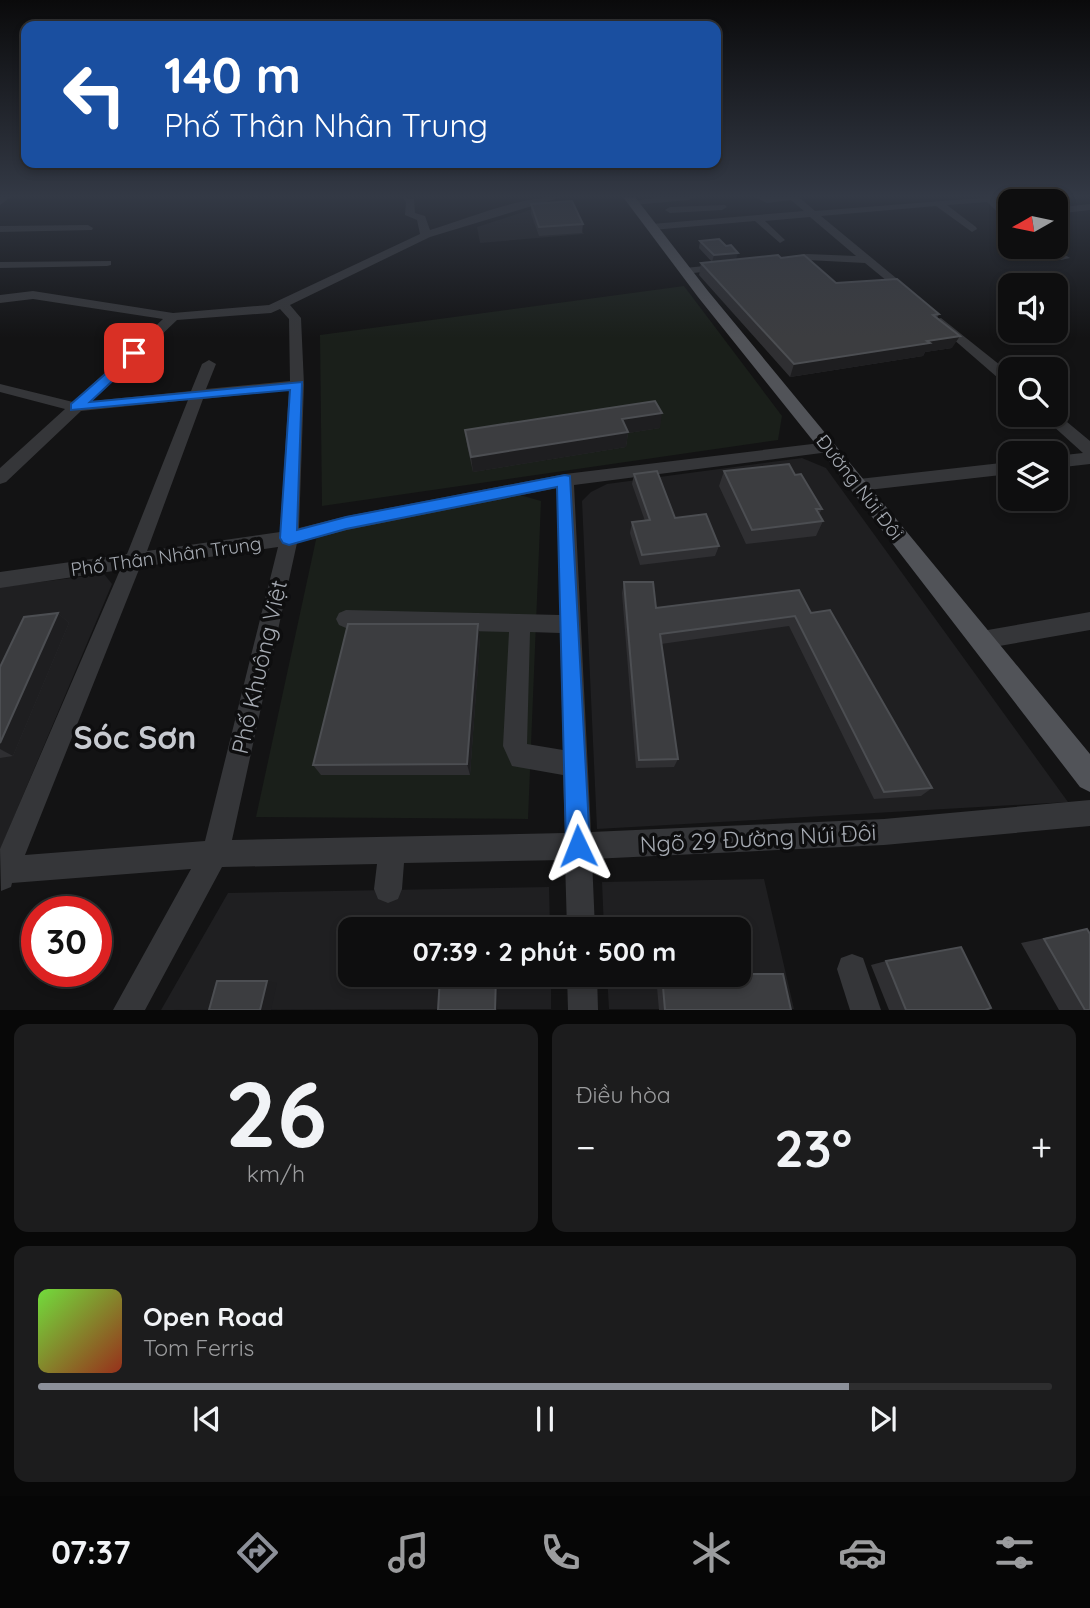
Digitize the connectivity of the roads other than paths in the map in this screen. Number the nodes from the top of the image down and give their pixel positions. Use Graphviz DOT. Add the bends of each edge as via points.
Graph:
graph roads {
  1 [pos="406,244"];
  2 [pos="665,244"];
  3 [pos="849,244"];
  4 [pos="868,260"];
  5 [pos="766,262"];
  6 [pos="107,263"];
  7 [pos="0,265"];
  8 [pos="739,265"];
  9 [pos="685,271"];
  10 [pos="0,299"];
  11 [pos="283,305"];
  12 [pos="173,317"];
  13 [pos="209,364"];
  14 [pos="998,372"];
  15 [pos="297,385"];
  16 [pos="0,387"];
  17 [pos="198,395"];
  18 [pos="76,407"];
  19 [pos="1063,427"];
  20 [pos="829,447"];
  21 [pos="1090,450"];
  22 [pos="1090,458"];
  23 [pos="1068,461"];
  24 [pos="998,469"];
  25 [pos="0,478"];
  26 [pos="565,480"];
  27 [pos="859,485"];
  28 [pos="289,538"];
  29 [pos="133,562"];
  30 [pos="0,580"];
  31 [pos="346,619"];
  32 [pos="1090,621"];
  33 [pos="520,623"];
  34 [pos="569,624"];
  35 [pos="982,640"];
  36 [pos="575,764"];
  37 [pos="1090,777"];
  38 [pos="1090,813"];
  39 [pos="578,846"];
  40 [pos="392,850"];
  41 [pos="215,854"];
  42 [pos="3,875"];
  43 [pos="388,889"];
  44 [pos="581,917"];
  45 [pos="852,969"];
  46 [pos="582,987"];
  47 [pos="128,1010"];
  48 [pos="583,1010"];
  49 [pos="866,1010"];
  1 -- 11 [label="street"];
  2 -- 9 [label="main road, Đường Núi Đôi"];
  3 -- 4 [label="street"];
  4 -- 5 [label="street" via="807,257"];
  4 -- 14 [label="street"];
  6 -- 7 [label="street"];
  8 -- 9 [label="street"];
  9 -- 20 [label="main road, Đường Núi Đôi"];
  10 -- 12 [label="street" via="33,295"];
  11 -- 12 [label="street"];
  11 -- 15 [label="street, Phố Khuông Việt" via="295,318"];
  12 -- 18 [label="street"];
  13 -- 17 [label="street"];
  15 -- 17 [label="street"];
  15 -- 28 [label="street, Phố Khuông Việt"];
  16 -- 18 [label="street"];
  17 -- 18 [label="street"];
  17 -- 29 [label="street"];
  18 -- 25 [label="street"];
  19 -- 21 [label="street"];
  20 -- 26 [label="street, Phố Thân Nhân Trung"];
  20 -- 27 [label="main road, Đường Núi Đôi"];
  22 -- 23 [label="street"];
  24 -- 27 [label="street"];
  26 -- 28 [label="street, Phố Thân Nhân Trung"];
  26 -- 34 [label="street"];
  27 -- 35 [label="main road, Đường Núi Đôi"];
  28 -- 29 [label="street, Phố Thân Nhân Trung"];
  28 -- 41 [label="street, Phố Khuông Việt"];
  29 -- 30 [label="street, Phố Thân Nhân Trung"];
  29 -- 42 [label="street"];
  31 -- 33 [label="street"];
  32 -- 35 [label="street"];
  33 -- 34 [label="street"];
  33 -- 36 [label="street" via="515,746 521,757"];
  34 -- 36 [label="street"];
  35 -- 37 [label="main road, Đường Núi Đôi"];
  36 -- 39 [label="street"];
  38 -- 39 [label="street, Ngõ 29 Đường Núi Đôi" via="884,832"];
  39 -- 40 [label="street, Ngõ 29 Đường Núi Đôi"];
  39 -- 44 [label="street"];
  40 -- 41 [label="street, Ngõ 29 Đường Núi Đôi"];
  40 -- 43 [label="street"];
  41 -- 42 [label="street, Ngõ 29 Đường Núi Đôi"];
  41 -- 47 [label="street, Phố Khuông Việt"];
  45 -- 49 [label="street"];
  46 -- 48 [label="street"];
}
